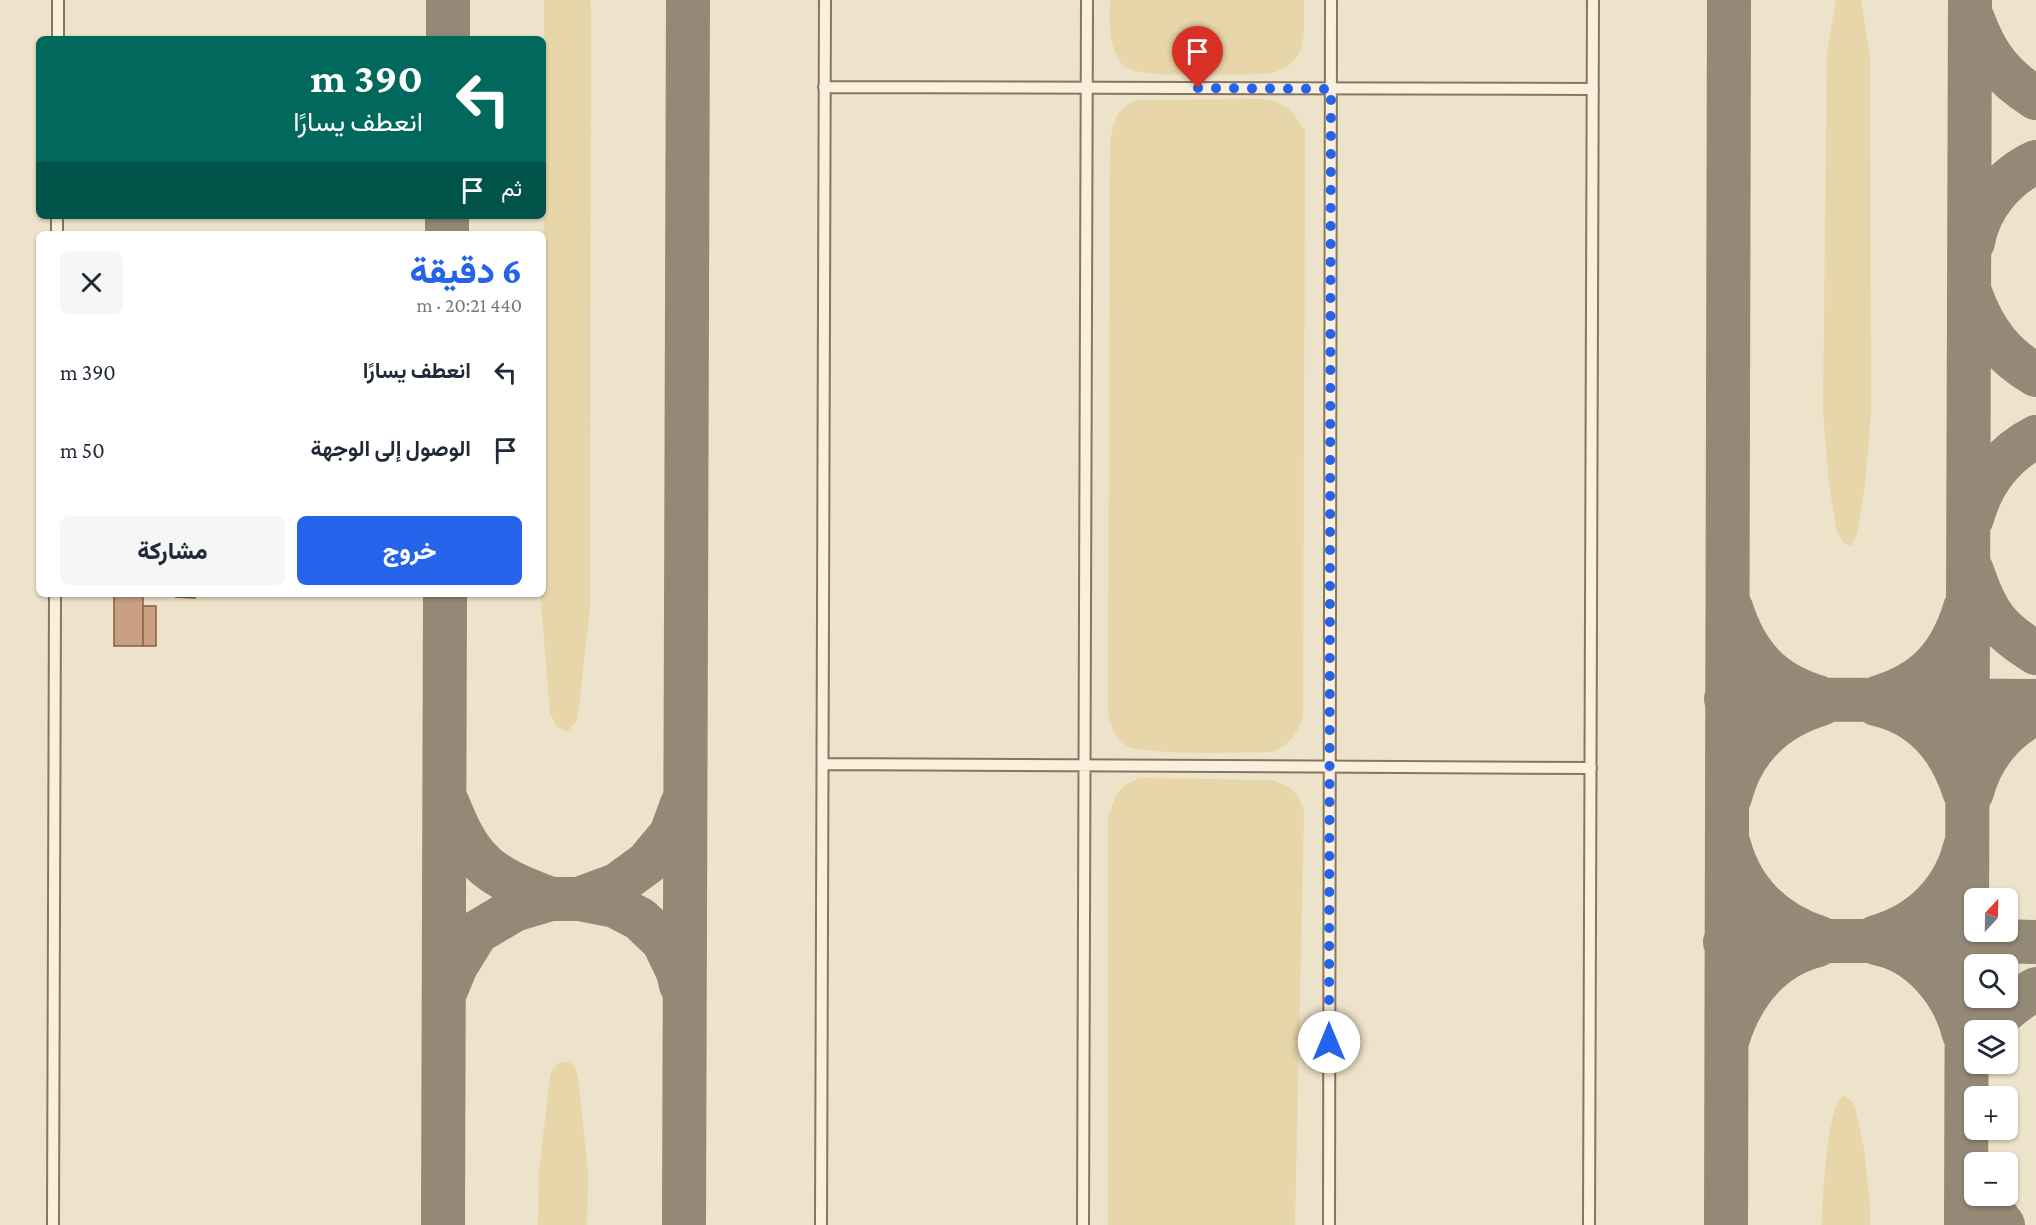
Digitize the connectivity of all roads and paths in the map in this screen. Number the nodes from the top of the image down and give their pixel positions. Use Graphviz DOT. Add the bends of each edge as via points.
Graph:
graph roads {
  1 [pos="58,0"];
  2 [pos="825,0"];
  3 [pos="1087,0"];
  4 [pos="1331,0"];
  5 [pos="1593,0"];
  6 [pos="58,36"];
  7 [pos="824,87"];
  8 [pos="1087,88"];
  9 [pos="1331,89"];
  10 [pos="1593,89"];
  11 [pos="55,597"];
  12 [pos="822,764"];
  13 [pos="1085,765"];
  14 [pos="1329,767"];
  15 [pos="1591,768"];
  16 [pos="53,1225"];
  17 [pos="821,1225"];
  18 [pos="1083,1225"];
  19 [pos="1329,1225"];
  20 [pos="1589,1225"];
  1 -- 6 [label="lane"];
  2 -- 7 [label="lane"];
  3 -- 8 [label="lane"];
  4 -- 9 [label="lane"];
  5 -- 10 [label="lane"];
  7 -- 8 [label="lane"];
  7 -- 12 [label="lane"];
  8 -- 9 [label="lane"];
  8 -- 13 [label="lane"];
  9 -- 10 [label="lane"];
  9 -- 14 [label="lane"];
  10 -- 15 [label="lane"];
  11 -- 16 [label="lane"];
  12 -- 13 [label="lane"];
  12 -- 17 [label="lane"];
  13 -- 14 [label="lane"];
  13 -- 18 [label="lane"];
  14 -- 15 [label="lane"];
  14 -- 19 [label="lane"];
  15 -- 20 [label="lane"];
}
